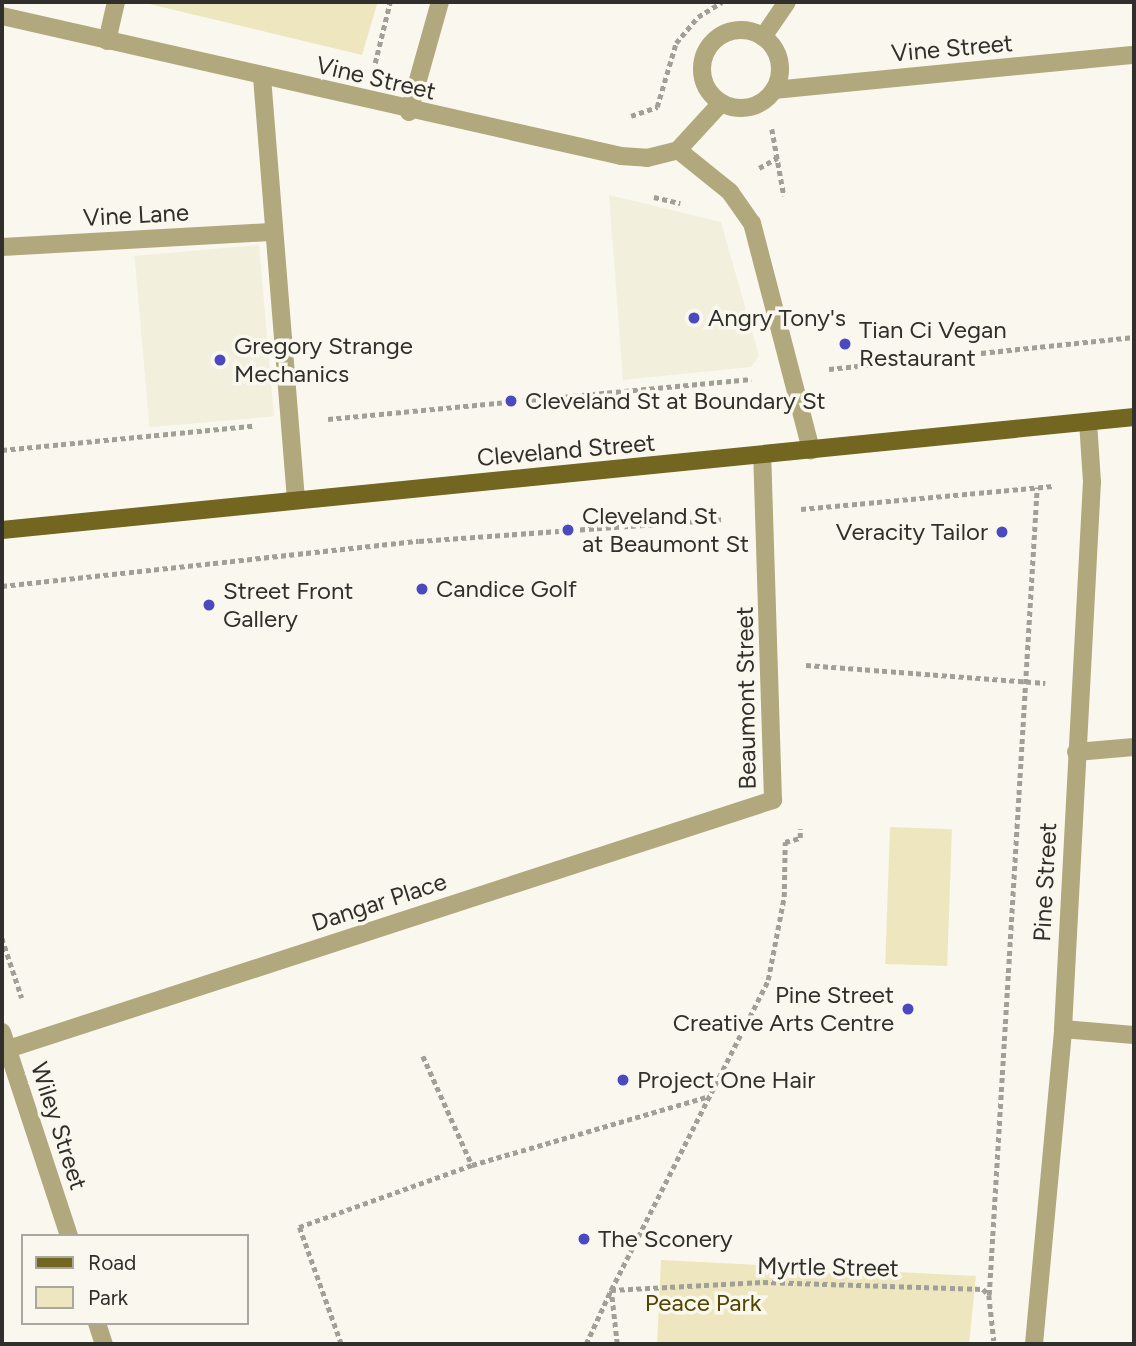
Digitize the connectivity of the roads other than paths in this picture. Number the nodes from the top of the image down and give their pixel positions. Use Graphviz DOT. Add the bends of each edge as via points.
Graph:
graph roads {
  1 [pos="116,2"];
  2 [pos="440,2"];
  3 [pos="787,2"];
  4 [pos="2,16"];
  5 [pos="763,37"];
  6 [pos="107,41"];
  7 [pos="1134,55"];
  8 [pos="262,77"];
  9 [pos="774,90"];
  10 [pos="721,103"];
  11 [pos="409,112"];
  12 [pos="678,150"];
  13 [pos="274,232"];
  14 [pos="2,247"];
  15 [pos="1134,417"];
  16 [pos="1088,422"];
  17 [pos="811,450"];
  18 [pos="762,455"];
  19 [pos="296,500"];
  20 [pos="2,530"];
  21 [pos="1134,747"];
  22 [pos="1076,752"];
  23 [pos="773,800"];
  24 [pos="1063,1029"];
  25 [pos="1134,1035"];
  26 [pos="4,1044"];
  27 [pos="68,1234"];
  28 [pos="98,1325"];
  29 [pos="104,1344"];
  30 [pos="1034,1344"];
  1 -- 6 [label="street"];
  2 -- 11 [label="street"];
  3 -- 5 [label="street"];
  4 -- 6 [label="street, Vine Street"];
  5 -- 9 [label="street" via="778,59"];
  5 -- 10 [label="street" via="735,31 711,45 702,71 708,90"];
  6 -- 8 [label="street, Vine Street"];
  7 -- 9 [label="street, Vine Street"];
  8 -- 11 [label="street, Vine Street"];
  8 -- 13 [label="street"];
  9 -- 10 [label="street" via="751,106"];
  10 -- 12 [label="street"];
  11 -- 12 [label="street, Vine Street" via="621,156 647,158"];
  12 -- 17 [label="street" via="730,192 752,223"];
  13 -- 14 [label="street, Vine Lane"];
  13 -- 19 [label="street"];
  15 -- 16 [label="main road, Cleveland Street"];
  16 -- 17 [label="main road, Cleveland Street"];
  16 -- 22 [label="street, Pine Street" via="1092,482"];
  17 -- 18 [label="main road, Cleveland Street"];
  18 -- 19 [label="main road, Cleveland Street"];
  18 -- 23 [label="street, Beaumont Street"];
  19 -- 20 [label="main road, Cleveland Street"];
  21 -- 22 [label="street"];
  22 -- 24 [label="street, Pine Street"];
  23 -- 26 [label="street, Dangar Place"];
  24 -- 25 [label="street"];
  24 -- 30 [label="street, Pine Street"];
  26 -- 27 [label="street, Wiley Street"];
  28 -- 29 [label="street"];
}
